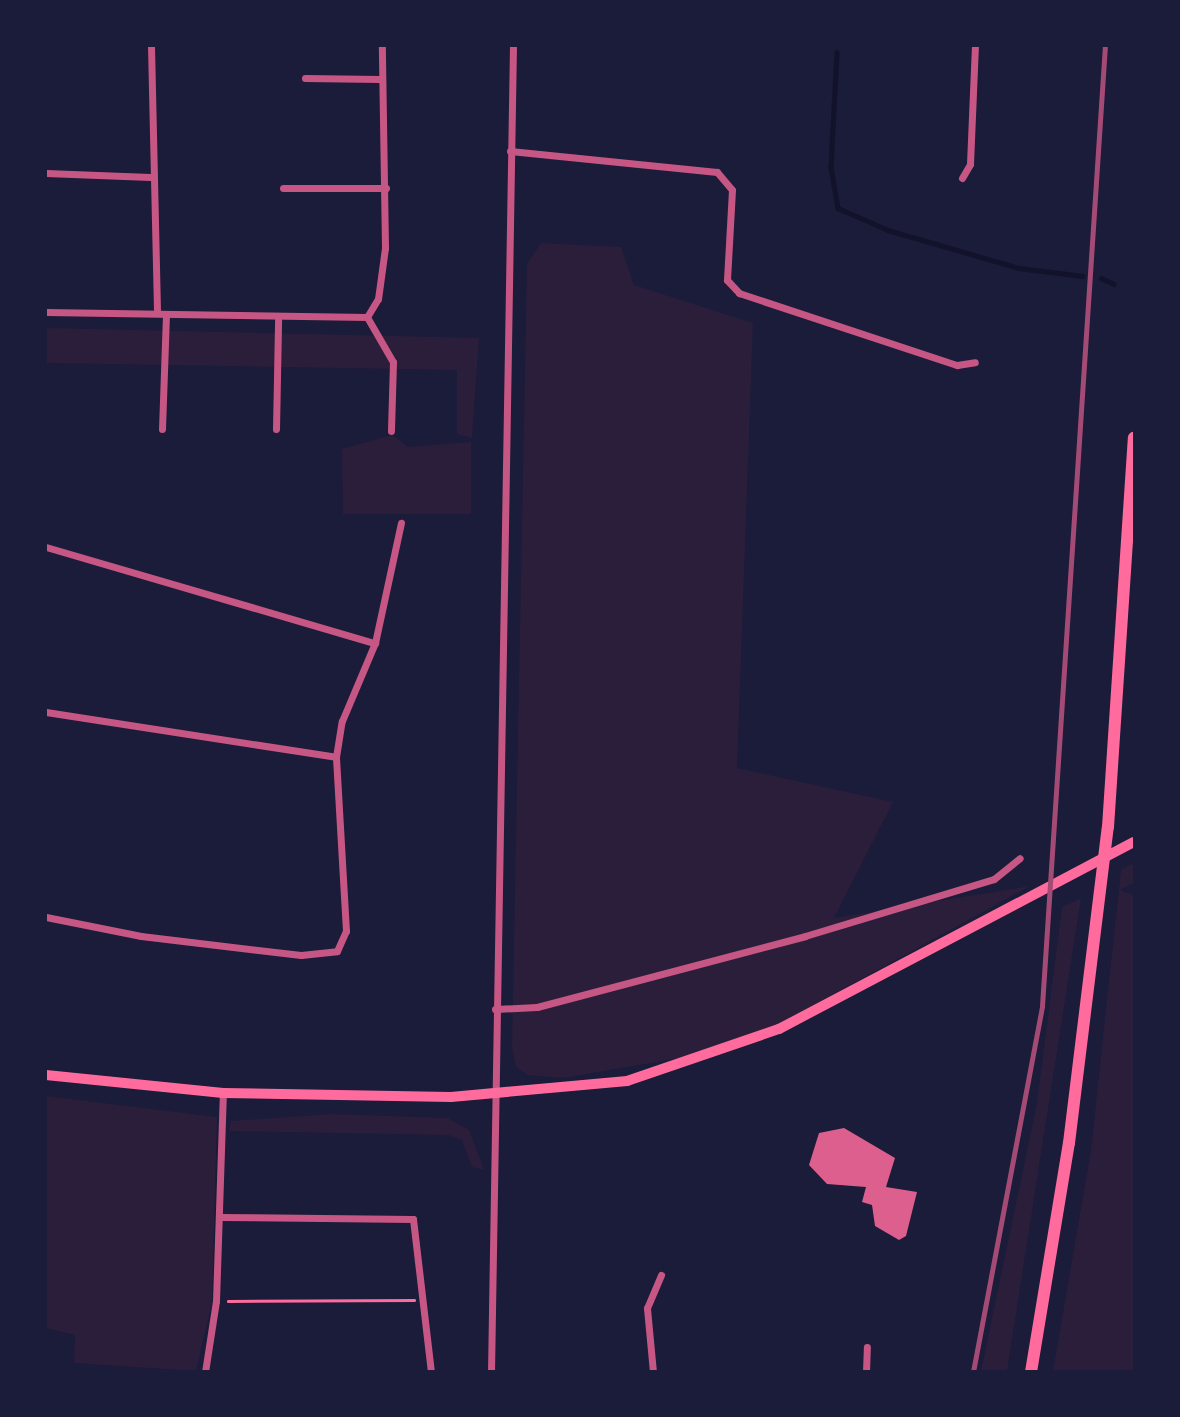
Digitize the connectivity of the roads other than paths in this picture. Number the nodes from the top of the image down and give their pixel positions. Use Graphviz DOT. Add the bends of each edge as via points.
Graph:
graph roads {
  1 [pos="151,46"];
  2 [pos="382,46"];
  3 [pos="513,46"];
  4 [pos="975,46"];
  5 [pos="305,78"];
  6 [pos="380,79"];
  7 [pos="510,151"];
  8 [pos="46,173"];
  9 [pos="150,177"];
  10 [pos="962,178"];
  11 [pos="283,188"];
  12 [pos="386,188"];
  13 [pos="46,312"];
  14 [pos="162,313"];
  15 [pos="367,317"];
  16 [pos="278,320"];
  17 [pos="975,362"];
  18 [pos="162,429"];
  19 [pos="276,429"];
  20 [pos="391,431"];
  21 [pos="1135,438"];
  22 [pos="1133,502"];
  23 [pos="401,523"];
  24 [pos="1132,531"];
  25 [pos="46,547"];
  26 [pos="375,643"];
  27 [pos="46,712"];
  28 [pos="336,757"];
  29 [pos="1135,842"];
  30 [pos="1020,858"];
  31 [pos="46,917"];
  32 [pos="495,1009"];
  33 [pos="46,1075"];
  34 [pos="223,1093"];
  35 [pos="494,1096"];
  36 [pos="220,1217"];
  37 [pos="661,1275"];
  38 [pos="867,1347"];
  39 [pos="205,1371"];
  40 [pos="431,1371"];
  41 [pos="491,1371"];
  42 [pos="653,1371"];
  43 [pos="866,1371"];
  44 [pos="1031,1371"];
  1 -- 9 [label="street"];
  2 -- 6 [label="street"];
  3 -- 7 [label="street"];
  4 -- 10 [label="street" via="970,163"];
  5 -- 6 [label="street"];
  6 -- 12 [label="street"];
  7 -- 17 [label="street" via="717,172 732,190 727,280 739,293 957,365"];
  7 -- 32 [label="street"];
  8 -- 9 [label="street"];
  9 -- 14 [label="street"];
  11 -- 12 [label="street"];
  12 -- 15 [label="street" via="379,299"];
  13 -- 14 [label="street"];
  14 -- 16 [label="street"];
  14 -- 18 [label="street"];
  15 -- 16 [label="street"];
  15 -- 20 [label="street" via="393,362"];
  16 -- 19 [label="street"];
  21 -- 22 [label="main road"];
  22 -- 24 [label="main road"];
  23 -- 26 [label="street"];
  24 -- 44 [label="main road" via="1109,814 1085,1029"];
  25 -- 26 [label="street"];
  26 -- 28 [label="street" via="342,721"];
  27 -- 28 [label="street"];
  28 -- 31 [label="street" via="346,931 337,951 302,955 154,938"];
  29 -- 35 [label="main road" via="715,1056 627,1081"];
  30 -- 32 [label="street" via="994,879 817,932 537,1007"];
  32 -- 35 [label="street"];
  33 -- 34 [label="main road"];
  34 -- 35 [label="main road"];
  34 -- 36 [label="street"];
  35 -- 41 [label="street"];
  36 -- 39 [label="street" via="216,1301"];
  36 -- 40 [label="street" via="413,1219"];
  37 -- 42 [label="street" via="647,1308"];
  38 -- 43 [label="street"];
}
